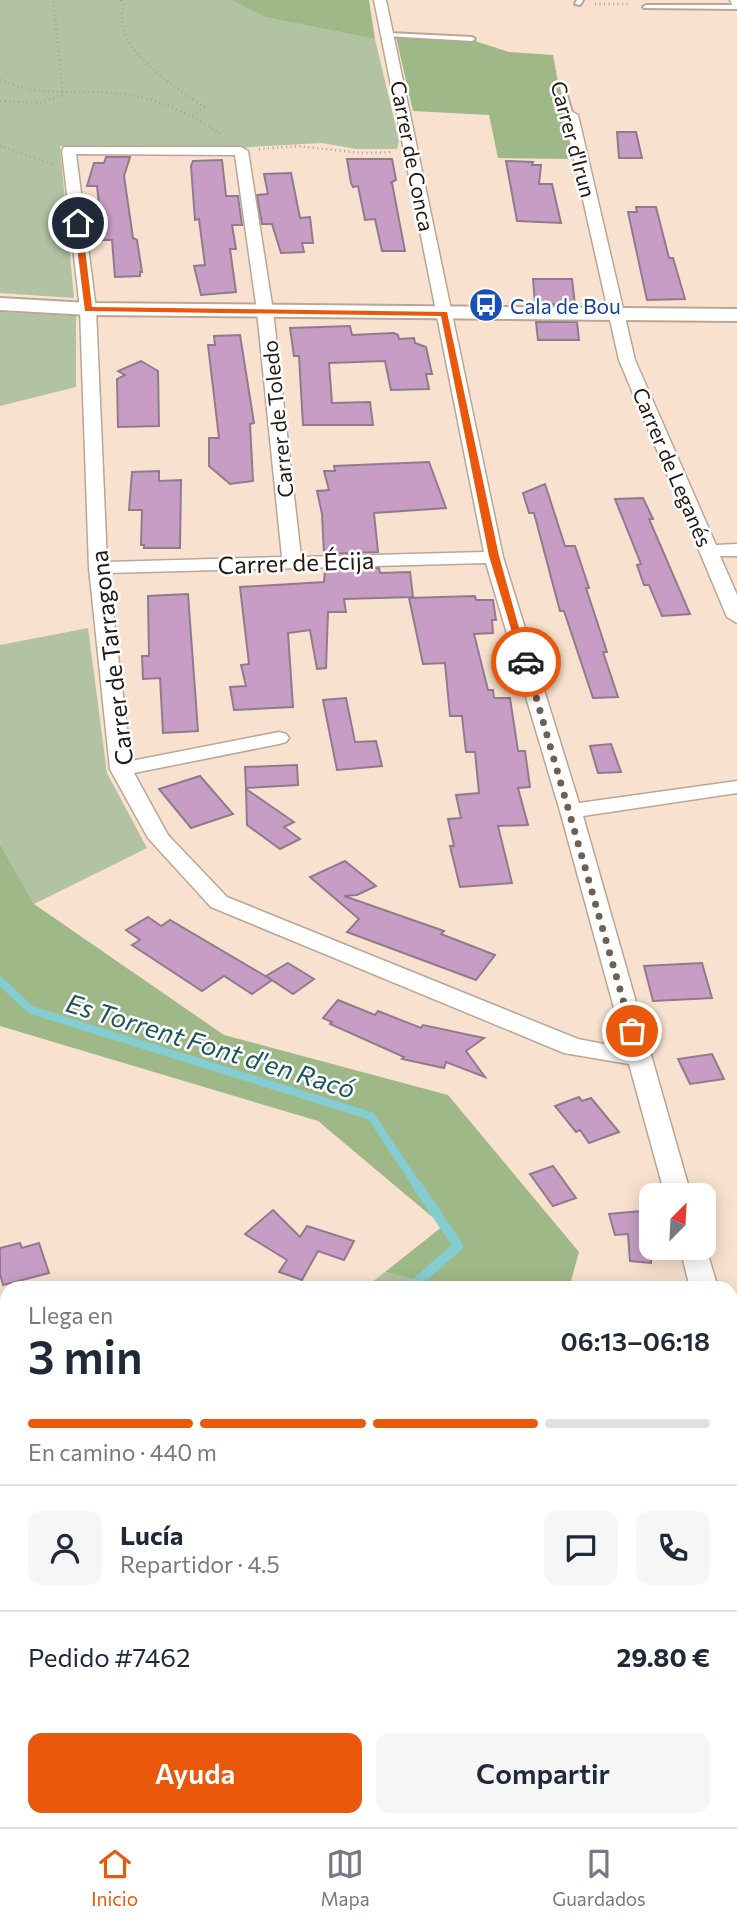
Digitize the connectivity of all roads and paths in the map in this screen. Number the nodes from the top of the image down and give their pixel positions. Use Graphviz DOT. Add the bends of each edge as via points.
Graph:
graph roads {
  1 [pos="52,0"];
  2 [pos="121,0"];
  3 [pos="380,0"];
  4 [pos="579,2"];
  5 [pos="736,4"];
  6 [pos="646,7"];
  7 [pos="388,35"];
  8 [pos="472,39"];
  9 [pos="460,52"];
  10 [pos="0,80"];
  11 [pos="561,85"];
  12 [pos="63,95"];
  13 [pos="0,101"];
  14 [pos="571,115"];
  15 [pos="192,116"];
  16 [pos="0,146"];
  17 [pos="241,151"];
  18 [pos="412,152"];
  19 [pos="72,171"];
  20 [pos="0,304"];
  21 [pos="88,309"];
  22 [pos="265,311"];
  23 [pos="444,313"];
  24 [pos="615,314"];
  25 [pos="737,316"];
  26 [pos="737,550"];
  27 [pos="709,551"];
  28 [pos="494,556"];
  29 [pos="292,563"];
  30 [pos="98,568"];
  31 [pos="737,617"];
  32 [pos="279,738"];
  33 [pos="121,769"];
  34 [pos="737,788"];
  35 [pos="571,811"];
  36 [pos="639,1055"];
  37 [pos="675,1183"];
  38 [pos="696,1260"];
  39 [pos="702,1281"];
  1 -- 12 [label="path"];
  2 -- 15 [label="path" via="124,5 118,20 124,37 143,60 204,107"];
  3 -- 7 [label="street, Carrer de Conca"];
  4 -- 6 [label="path"];
  5 -- 6 [label="lane"];
  7 -- 8 [label="lane"];
  7 -- 18 [label="street, Carrer de Conca"];
  9 -- 11 [label="path, Carrer d'Irun" via="554,68"];
  10 -- 12 [label="path" via="40,94"];
  11 -- 14 [label="lane, Carrer d'Irun"];
  12 -- 13 [label="path" via="41,103"];
  12 -- 15 [label="path" via="124,94"];
  14 -- 24 [label="street, Carrer d'Irun"];
  15 -- 17 [label="path"];
  16 -- 19 [label="path"];
  17 -- 18 [label="path" via="297,146 362,153"];
  17 -- 19 [label="street, Carrer de Tarragona" via="69,150"];
  17 -- 22 [label="street, Carrer de Toledo"];
  18 -- 23 [label="street, Carrer de Conca"];
  19 -- 21 [label="street, Carrer de Tarragona"];
  20 -- 21 [label="street"];
  21 -- 22 [label="street"];
  21 -- 30 [label="street, Carrer de Tarragona"];
  22 -- 23 [label="street"];
  22 -- 29 [label="street, Carrer de Toledo"];
  23 -- 24 [label="street"];
  23 -- 28 [label="street, Carrer de Conca"];
  24 -- 25 [label="street"];
  24 -- 27 [label="street, Carrer de Leganés" via="627,360"];
  26 -- 27 [label="street"];
  27 -- 31 [label="street, Carrer de Leganés"];
  28 -- 29 [label="street, Carrer de Écija"];
  28 -- 35 [label="street, Carrer de Conca"];
  29 -- 30 [label="street, Carrer de Écija"];
  30 -- 33 [label="street, Carrer de Tarragona"];
  32 -- 33 [label="street"];
  33 -- 36 [label="street, Carrer de Tarragona" via="159,838 219,902 573,1047"];
  34 -- 35 [label="street"];
  35 -- 36 [label="street, Carrer de Conca"];
  36 -- 37 [label="street, Carrer de Conca"];
  38 -- 39 [label="street"];
}
